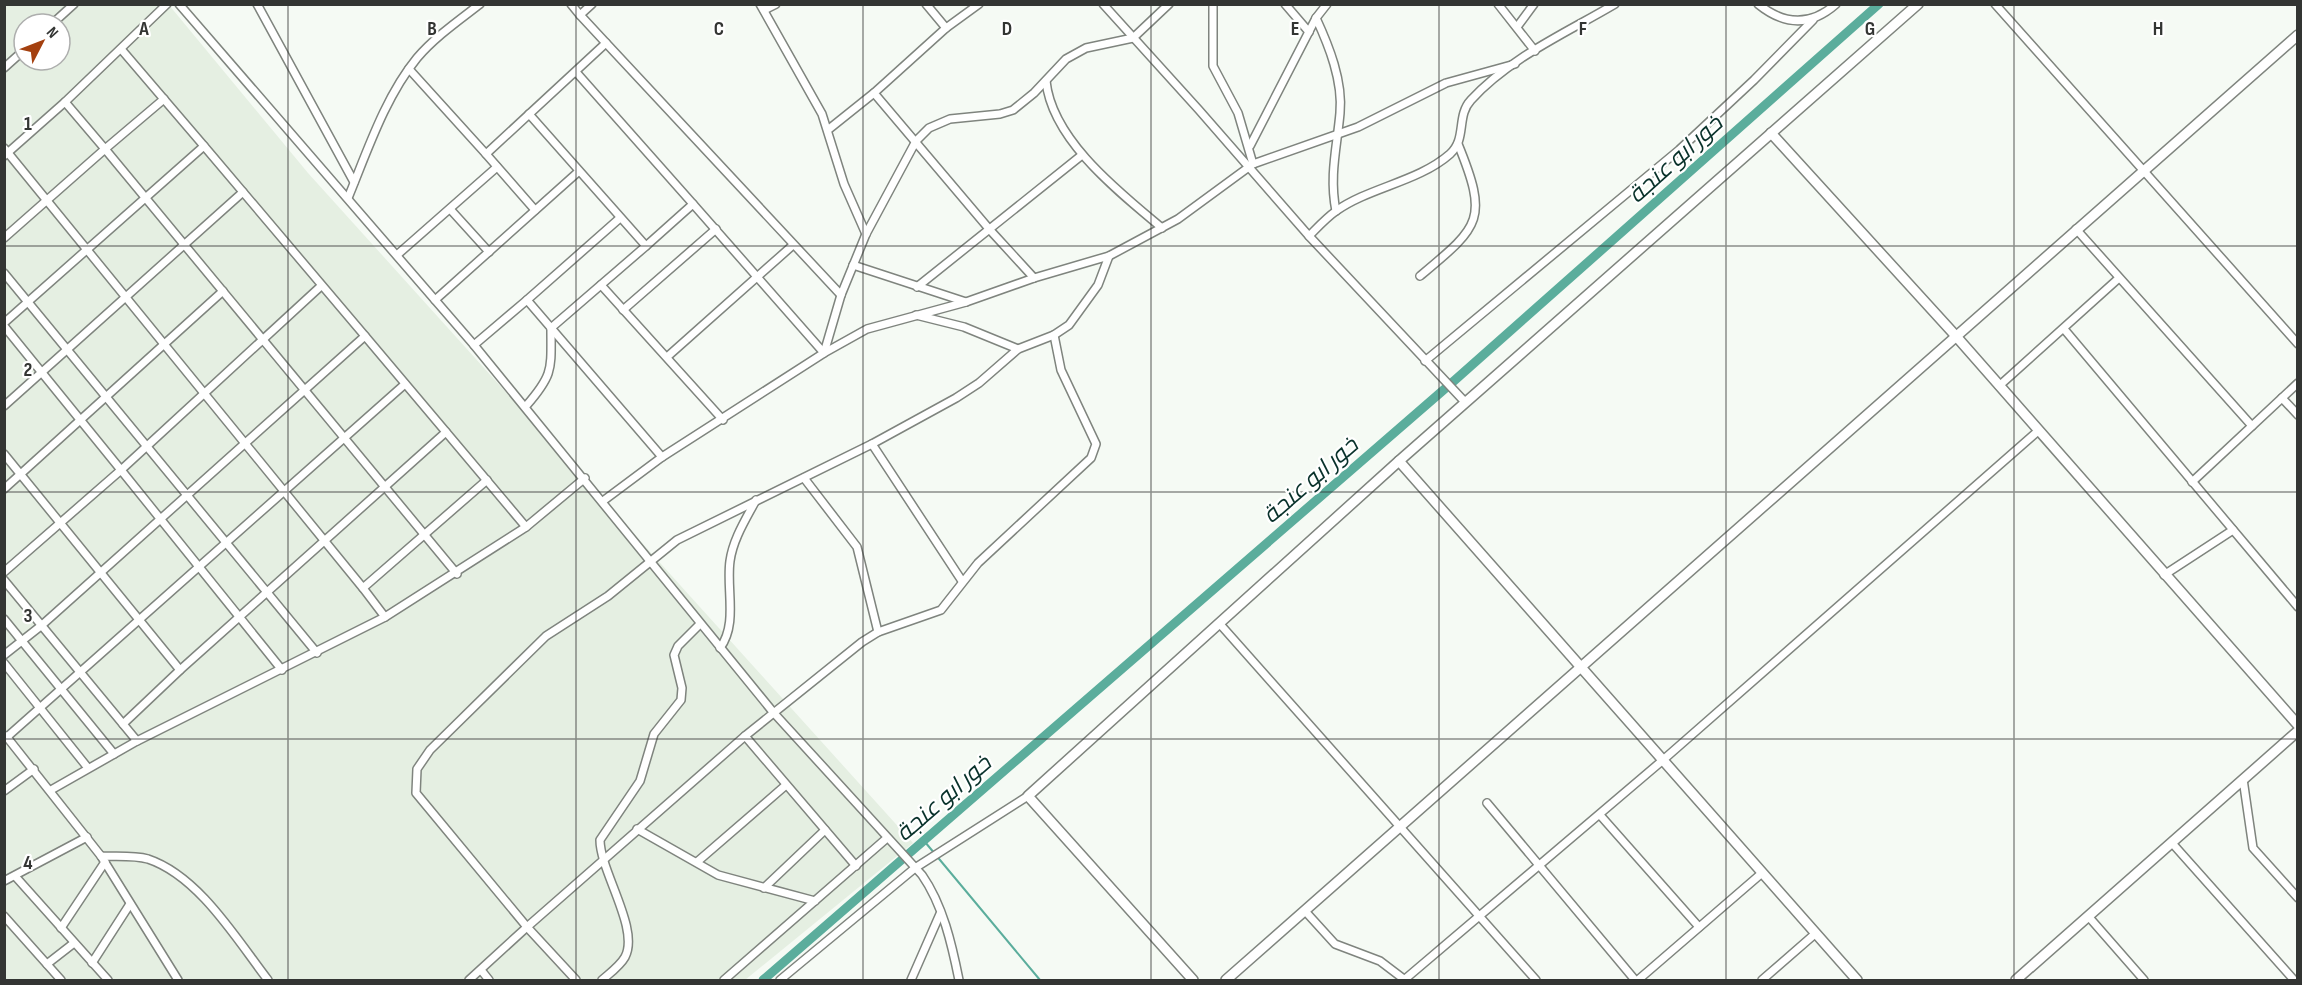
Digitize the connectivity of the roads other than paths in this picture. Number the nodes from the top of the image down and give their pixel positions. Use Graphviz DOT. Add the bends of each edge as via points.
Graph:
graph roads {
  1 [pos="167,4"];
  2 [pos="179,4"];
  3 [pos="257,4"];
  4 [pos="480,4"];
  5 [pos="571,4"];
  6 [pos="592,4"];
  7 [pos="776,4"];
  8 [pos="926,4"];
  9 [pos="979,4"];
  10 [pos="1103,4"];
  11 [pos="1169,4"];
  12 [pos="1213,4"];
  13 [pos="1285,4"];
  14 [pos="1327,4"];
  15 [pos="1498,4"];
  16 [pos="1534,4"];
  17 [pos="1615,4"];
  18 [pos="1758,4"];
  19 [pos="1836,4"];
  20 [pos="1918,4"];
  21 [pos="1995,4"];
  22 [pos="762,7"];
  23 [pos="580,15"];
  24 [pos="1316,18"];
  25 [pos="1814,20"];
  26 [pos="1517,27"];
  27 [pos="946,28"];
  28 [pos="1309,32"];
  29 [pos="2298,35"];
  30 [pos="1132,38"];
  31 [pos="606,43"];
  32 [pos="121,49"];
  33 [pos="1535,51"];
  34 [pos="1515,64"];
  35 [pos="410,69"];
  36 [pos="576,72"];
  37 [pos="1046,81"];
  38 [pos="874,93"];
  39 [pos="164,99"];
  40 [pos="65,102"];
  41 [pos="530,114"];
  42 [pos="829,129"];
  43 [pos="1771,133"];
  44 [pos="1337,135"];
  45 [pos="916,141"];
  46 [pos="1458,144"];
  47 [pos="204,146"];
  48 [pos="1250,146"];
  49 [pos="105,149"];
  50 [pos="6,152"];
  51 [pos="486,154"];
  52 [pos="1082,155"];
  53 [pos="1250,166"];
  54 [pos="497,167"];
  55 [pos="2143,171"];
  56 [pos="578,172"];
  57 [pos="354,182"];
  58 [pos="243,192"];
  59 [pos="145,198"];
  60 [pos="348,198"];
  61 [pos="48,199"];
  62 [pos="693,204"];
  63 [pos="450,209"];
  64 [pos="535,210"];
  65 [pos="1336,211"];
  66 [pos="620,218"];
  67 [pos="1161,228"];
  68 [pos="716,229"];
  69 [pos="990,230"];
  70 [pos="2076,230"];
  71 [pos="866,234"];
  72 [pos="1309,236"];
  73 [pos="4,238"];
  74 [pos="184,244"];
  75 [pos="793,245"];
  76 [pos="646,246"];
  77 [pos="87,248"];
  78 [pos="489,252"];
  79 [pos="397,255"];
  80 [pos="1109,256"];
  81 [pos="854,265"];
  82 [pos="4,273"];
  83 [pos="1420,276"];
  84 [pos="757,277"];
  85 [pos="1034,278"];
  86 [pos="2119,278"];
  87 [pos="601,285"];
  88 [pos="321,286"];
  89 [pos="917,287"];
  90 [pos="224,291"];
  91 [pos="127,295"];
  92 [pos="841,295"];
  93 [pos="435,300"];
  94 [pos="527,300"];
  95 [pos="28,302"];
  96 [pos="966,302"];
  97 [pos="623,310"];
  98 [pos="914,315"];
  99 [pos="4,325"];
  100 [pos="551,328"];
  101 [pos="2064,329"];
  102 [pos="1054,335"];
  103 [pos="1955,335"];
  104 [pos="364,336"];
  105 [pos="263,340"];
  106 [pos="166,344"];
  107 [pos="2298,344"];
  108 [pos="474,345"];
  109 [pos="68,349"];
  110 [pos="1018,349"];
  111 [pos="824,353"];
  112 [pos="667,357"];
  113 [pos="1425,361"];
  114 [pos="42,372"];
  115 [pos="2298,383"];
  116 [pos="405,384"];
  117 [pos="1999,386"];
  118 [pos="306,389"];
  119 [pos="206,392"];
  120 [pos="106,398"];
  121 [pos="2282,398"];
  122 [pos="1465,402"];
  123 [pos="4,406"];
  124 [pos="526,406"];
  125 [pos="2298,415"];
  126 [pos="723,420"];
  127 [pos="80,421"];
  128 [pos="2252,426"];
  129 [pos="2038,431"];
  130 [pos="446,432"];
  131 [pos="346,438"];
  132 [pos="246,442"];
  133 [pos="872,444"];
  134 [pos="148,446"];
  135 [pos="4,454"];
  136 [pos="662,457"];
  137 [pos="1399,460"];
  138 [pos="121,470"];
  139 [pos="21,474"];
  140 [pos="585,478"];
  141 [pos="804,478"];
  142 [pos="487,480"];
  143 [pos="2192,482"];
  144 [pos="386,487"];
  145 [pos="4,489"];
  146 [pos="286,492"];
  147 [pos="188,494"];
  148 [pos="756,500"];
  149 [pos="603,501"];
  150 [pos="160,518"];
  151 [pos="61,524"];
  152 [pos="526,527"];
  153 [pos="2233,530"];
  154 [pos="426,536"];
  155 [pos="326,540"];
  156 [pos="227,543"];
  157 [pos="649,561"];
  158 [pos="201,567"];
  159 [pos="4,572"];
  160 [pos="101,572"];
  161 [pos="457,574"];
  162 [pos="2164,575"];
  163 [pos="4,580"];
  164 [pos="962,581"];
  165 [pos="363,588"];
  166 [pos="268,591"];
  167 [pos="2298,607"];
  168 [pos="239,616"];
  169 [pos="386,617"];
  170 [pos="4,619"];
  171 [pos="141,621"];
  172 [pos="1219,623"];
  173 [pos="700,624"];
  174 [pos="42,625"];
  175 [pos="878,632"];
  176 [pos="23,641"];
  177 [pos="720,648"];
  178 [pos="316,653"];
  179 [pos="4,655"];
  180 [pos="4,663"];
  181 [pos="1582,668"];
  182 [pos="180,670"];
  183 [pos="282,670"];
  184 [pos="82,674"];
  185 [pos="62,691"];
  186 [pos="42,709"];
  187 [pos="773,712"];
  188 [pos="123,724"];
  189 [pos="2298,724"];
  190 [pos="2298,731"];
  191 [pos="6,736"];
  192 [pos="745,736"];
  193 [pos="137,741"];
  194 [pos="114,754"];
  195 [pos="1663,760"];
  196 [pos="88,768"];
  197 [pos="34,769"];
  198 [pos="2243,779"];
  199 [pos="786,785"];
  200 [pos="51,790"];
  201 [pos="4,791"];
  202 [pos="1028,796"];
  203 [pos="1487,803"];
  204 [pos="1600,815"];
  205 [pos="1400,828"];
  206 [pos="637,829"];
  207 [pos="825,830"];
  208 [pos="87,837"];
  209 [pos="887,838"];
  210 [pos="2172,843"];
  211 [pos="103,859"];
  212 [pos="602,860"];
  213 [pos="697,862"];
  214 [pos="856,866"];
  215 [pos="913,866"];
  216 [pos="1540,866"];
  217 [pos="1762,873"];
  218 [pos="15,876"];
  219 [pos="4,881"];
  220 [pos="764,888"];
  221 [pos="2298,898"];
  222 [pos="815,901"];
  223 [pos="130,904"];
  224 [pos="1305,911"];
  225 [pos="940,914"];
  226 [pos="4,916"];
  227 [pos="2088,916"];
  228 [pos="1480,918"];
  229 [pos="527,927"];
  230 [pos="1699,927"];
  231 [pos="61,928"];
  232 [pos="1816,933"];
  233 [pos="75,943"];
  234 [pos="92,963"];
  235 [pos="46,964"];
  236 [pos="481,970"];
  237 [pos="1405,980"];
  238 [pos="61,981"];
  239 [pos="108,981"];
  240 [pos="178,981"];
  241 [pos="268,981"];
  242 [pos="469,981"];
  243 [pos="489,981"];
  244 [pos="576,981"];
  245 [pos="602,981"];
  246 [pos="724,981"];
  247 [pos="780,981"];
  248 [pos="911,981"];
  249 [pos="959,981"];
  250 [pos="1193,981"];
  251 [pos="1226,981"];
  252 [pos="1536,981"];
  253 [pos="1636,981"];
  254 [pos="1762,981"];
  255 [pos="1857,981"];
  256 [pos="2016,981"];
  257 [pos="2144,981"];
  258 [pos="2294,981"];
  1 -- 32 [label="street"];
  2 -- 60 [label="street"];
  3 -- 57 [label="street"];
  4 -- 35 [label="street" via="428,46"];
  5 -- 23 [label="street"];
  6 -- 23 [label="street"];
  7 -- 22 [label="street"];
  8 -- 27 [label="street"];
  9 -- 27 [label="street"];
  10 -- 30 [label="street"];
  11 -- 30 [label="street"];
  12 -- 48 [label="street" via="1213,66"];
  13 -- 28 [label="street"];
  14 -- 24 [label="street"];
  15 -- 26 [label="street"];
  16 -- 26 [label="street"];
  17 -- 33 [label="street"];
  18 -- 25 [label="street" via="1798,22"];
  19 -- 25 [label="street"];
  20 -- 43 [label="street"];
  21 -- 55 [label="street"];
  22 -- 42 [label="street"];
  23 -- 31 [label="street"];
  24 -- 28 [label="street"];
  24 -- 44 [label="street" via="1329,45 1335,71 1341,110"];
  25 -- 113 [label="street" via="1680,150"];
  26 -- 33 [label="street"];
  27 -- 38 [label="street"];
  28 -- 48 [label="street"];
  29 -- 55 [label="street"];
  30 -- 37 [label="street" via="1086,48 1066,59"];
  30 -- 53 [label="street"];
  31 -- 36 [label="street"];
  31 -- 75 [label="street"];
  32 -- 39 [label="street"];
  32 -- 40 [label="street"];
  33 -- 34 [label="street"];
  34 -- 44 [label="street" via="1446,83"];
  34 -- 46 [label="street" via="1469,102 1463,113"];
  35 -- 51 [label="street"];
  35 -- 57 [label="street" via="395,92"];
  36 -- 41 [label="street"];
  36 -- 62 [label="street"];
  37 -- 45 [label="street" via="1013,110 950,119 929,128"];
  37 -- 52 [label="street" via="1054,110"];
  38 -- 42 [label="street"];
  38 -- 45 [label="street"];
  39 -- 47 [label="street"];
  39 -- 49 [label="street"];
  40 -- 49 [label="street"];
  40 -- 50 [label="street"];
  41 -- 51 [label="street"];
  41 -- 56 [label="street"];
  42 -- 71 [label="street" via="844,184"];
  43 -- 103 [label="street"];
  43 -- 122 [label="street"];
  44 -- 53 [label="street"];
  44 -- 65 [label="street" via="1332,164"];
  45 -- 69 [label="street"];
  45 -- 71 [label="street"];
  46 -- 65 [label="street" via="1439,162"];
  46 -- 83 [label="street" via="1471,176 1477,206 1472,224 1462,240"];
  47 -- 58 [label="street"];
  47 -- 59 [label="street"];
  48 -- 53 [label="street"];
  49 -- 59 [label="street"];
  49 -- 61 [label="street"];
  50 -- 61 [label="street"];
  51 -- 54 [label="street"];
  52 -- 67 [label="street"];
  52 -- 69 [label="street"];
  53 -- 67 [label="street"];
  53 -- 72 [label="street"];
  54 -- 63 [label="street"];
  54 -- 64 [label="street"];
  55 -- 70 [label="street"];
  55 -- 107 [label="street"];
  56 -- 64 [label="street"];
  56 -- 66 [label="street"];
  57 -- 60 [label="street"];
  58 -- 74 [label="street"];
  58 -- 88 [label="street"];
  59 -- 74 [label="street"];
  59 -- 77 [label="street"];
  60 -- 79 [label="street"];
  61 -- 73 [label="street"];
  61 -- 77 [label="street"];
  62 -- 68 [label="street"];
  62 -- 76 [label="street"];
  63 -- 78 [label="street"];
  63 -- 79 [label="street"];
  64 -- 78 [label="street"];
  65 -- 72 [label="street"];
  66 -- 76 [label="street"];
  66 -- 94 [label="street"];
  67 -- 80 [label="street"];
  68 -- 84 [label="street"];
  68 -- 97 [label="street"];
  69 -- 85 [label="street"];
  69 -- 89 [label="street"];
  70 -- 86 [label="street"];
  70 -- 103 [label="street"];
  71 -- 81 [label="street"];
  72 -- 113 [label="street"];
  74 -- 90 [label="street"];
  74 -- 91 [label="street"];
  75 -- 84 [label="street"];
  75 -- 92 [label="street"];
  76 -- 87 [label="street"];
  77 -- 91 [label="street"];
  77 -- 95 [label="street"];
  78 -- 93 [label="street"];
  79 -- 93 [label="street"];
  80 -- 85 [label="street"];
  80 -- 102 [label="street" via="1087,304"];
  81 -- 89 [label="street"];
  81 -- 92 [label="street"];
  82 -- 95 [label="street"];
  84 -- 111 [label="street"];
  84 -- 112 [label="street"];
  85 -- 96 [label="street"];
  86 -- 101 [label="street"];
  86 -- 128 [label="street"];
  87 -- 97 [label="street"];
  87 -- 100 [label="street"];
  88 -- 104 [label="street"];
  88 -- 105 [label="street"];
  89 -- 96 [label="street"];
  90 -- 105 [label="street"];
  90 -- 106 [label="street"];
  91 -- 106 [label="street"];
  91 -- 109 [label="street"];
  92 -- 111 [label="street"];
  93 -- 108 [label="street"];
  94 -- 100 [label="street"];
  94 -- 108 [label="street"];
  95 -- 99 [label="street"];
  95 -- 109 [label="street"];
  96 -- 98 [label="street"];
  97 -- 112 [label="street"];
  98 -- 110 [label="street" via="964,327"];
  98 -- 111 [label="street" via="867,329"];
  99 -- 114 [label="street"];
  100 -- 124 [label="street" via="551,371 544,386"];
  100 -- 136 [label="street"];
  101 -- 117 [label="street"];
  101 -- 143 [label="street"];
  102 -- 110 [label="street"];
  102 -- 164 [label="street" via="1060,370 1096,449 1088,462 1014,527"];
  103 -- 117 [label="street"];
  103 -- 181 [label="street"];
  104 -- 116 [label="street"];
  104 -- 118 [label="street"];
  105 -- 118 [label="street"];
  105 -- 119 [label="street"];
  106 -- 119 [label="street"];
  106 -- 120 [label="street"];
  108 -- 124 [label="street"];
  109 -- 114 [label="street"];
  109 -- 120 [label="street"];
  110 -- 133 [label="street" via="956,398"];
  111 -- 126 [label="street"];
  112 -- 126 [label="street"];
  113 -- 122 [label="street"];
  114 -- 123 [label="street"];
  114 -- 127 [label="street"];
  115 -- 121 [label="street"];
  116 -- 130 [label="street"];
  116 -- 131 [label="street"];
  117 -- 129 [label="street"];
  118 -- 131 [label="street"];
  118 -- 132 [label="street"];
  119 -- 132 [label="street"];
  119 -- 134 [label="street"];
  120 -- 127 [label="street"];
  120 -- 134 [label="street"];
  121 -- 125 [label="street"];
  121 -- 128 [label="street"];
  122 -- 137 [label="street"];
  124 -- 140 [label="street"];
  126 -- 136 [label="street"];
  127 -- 138 [label="street"];
  127 -- 139 [label="street"];
  128 -- 143 [label="street"];
  129 -- 162 [label="street"];
  129 -- 195 [label="street"];
  130 -- 142 [label="street"];
  130 -- 144 [label="street"];
  131 -- 144 [label="street"];
  131 -- 146 [label="street"];
  132 -- 146 [label="street"];
  132 -- 147 [label="street"];
  133 -- 141 [label="street"];
  133 -- 164 [label="street"];
  134 -- 138 [label="street"];
  134 -- 147 [label="street"];
  135 -- 139 [label="street"];
  136 -- 149 [label="street"];
  137 -- 172 [label="street"];
  137 -- 181 [label="street"];
  138 -- 150 [label="street"];
  138 -- 151 [label="street"];
  139 -- 145 [label="street"];
  139 -- 151 [label="street"];
  140 -- 149 [label="street"];
  140 -- 152 [label="street"];
  141 -- 148 [label="street"];
  141 -- 175 [label="street" via="857,547"];
  142 -- 152 [label="street"];
  142 -- 154 [label="street"];
  143 -- 153 [label="street"];
  144 -- 154 [label="street"];
  144 -- 155 [label="street"];
  146 -- 155 [label="street"];
  146 -- 156 [label="street"];
  147 -- 150 [label="street"];
  147 -- 156 [label="street"];
  148 -- 157 [label="street" via="677,540"];
  148 -- 177 [label="street" via="733,550 728,592 730,630"];
  149 -- 157 [label="street"];
  150 -- 158 [label="street"];
  150 -- 160 [label="street"];
  151 -- 159 [label="street"];
  151 -- 160 [label="street"];
  152 -- 161 [label="street"];
  153 -- 162 [label="street"];
  153 -- 167 [label="street"];
  154 -- 161 [label="street"];
  154 -- 165 [label="street"];
  155 -- 165 [label="street"];
  155 -- 166 [label="street"];
  156 -- 158 [label="street"];
  156 -- 166 [label="street"];
  157 -- 173 [label="street"];
  157 -- 229 [label="street" via="608,596 546,636 430,750 417,769 416,793 422,803"];
  158 -- 168 [label="street"];
  158 -- 171 [label="street"];
  160 -- 171 [label="street"];
  160 -- 174 [label="street"];
  161 -- 169 [label="street"];
  162 -- 189 [label="street"];
  163 -- 174 [label="street"];
  164 -- 175 [label="street" via="941,610"];
  165 -- 169 [label="street"];
  166 -- 168 [label="street"];
  166 -- 178 [label="street"];
  168 -- 182 [label="street"];
  168 -- 183 [label="street"];
  169 -- 178 [label="street"];
  170 -- 176 [label="street"];
  171 -- 182 [label="street"];
  171 -- 184 [label="street"];
  172 -- 202 [label="street"];
  172 -- 205 [label="street"];
  173 -- 177 [label="street"];
  173 -- 212 [label="street" via="674,655 681,699 654,734 640,781 600,840"];
  174 -- 176 [label="street"];
  174 -- 184 [label="street"];
  175 -- 187 [label="street"];
  176 -- 179 [label="street"];
  176 -- 185 [label="street"];
  177 -- 187 [label="street"];
  178 -- 183 [label="street"];
  180 -- 186 [label="street"];
  181 -- 195 [label="street"];
  181 -- 205 [label="street"];
  182 -- 188 [label="street"];
  183 -- 193 [label="street"];
  184 -- 185 [label="street"];
  184 -- 188 [label="street"];
  185 -- 186 [label="street"];
  185 -- 194 [label="street"];
  186 -- 191 [label="street"];
  186 -- 196 [label="street"];
  187 -- 192 [label="street"];
  187 -- 209 [label="street"];
  188 -- 193 [label="street"];
  190 -- 198 [label="street"];
  191 -- 197 [label="street"];
  192 -- 199 [label="street"];
  192 -- 206 [label="street"];
  193 -- 194 [label="street"];
  194 -- 196 [label="street"];
  195 -- 204 [label="street"];
  195 -- 217 [label="street"];
  196 -- 200 [label="street"];
  197 -- 200 [label="street"];
  197 -- 201 [label="street"];
  198 -- 210 [label="street"];
  198 -- 221 [label="street" via="2253,848"];
  199 -- 207 [label="street"];
  199 -- 213 [label="street"];
  200 -- 208 [label="street"];
  202 -- 215 [label="street"];
  202 -- 250 [label="street"];
  203 -- 216 [label="street"];
  204 -- 216 [label="street"];
  204 -- 230 [label="street"];
  205 -- 224 [label="street"];
  205 -- 228 [label="street"];
  206 -- 212 [label="street"];
  206 -- 213 [label="street"];
  207 -- 214 [label="street"];
  207 -- 220 [label="street"];
  208 -- 211 [label="street"];
  208 -- 218 [label="street"];
  209 -- 214 [label="street"];
  209 -- 215 [label="street"];
  210 -- 227 [label="street"];
  210 -- 258 [label="street"];
  211 -- 223 [label="street"];
  211 -- 231 [label="street"];
  211 -- 241 [label="street" via="150,860 190,886 209,903"];
  212 -- 229 [label="street"];
  212 -- 245 [label="street" via="616,892 628,946 626,956"];
  213 -- 220 [label="street" via="718,875"];
  214 -- 222 [label="street"];
  215 -- 225 [label="street" via="929,885"];
  215 -- 247 [label="street"];
  216 -- 228 [label="street"];
  216 -- 253 [label="street"];
  217 -- 230 [label="street"];
  217 -- 232 [label="street"];
  218 -- 219 [label="street"];
  218 -- 231 [label="street"];
  220 -- 222 [label="street"];
  222 -- 246 [label="street"];
  223 -- 234 [label="street"];
  223 -- 240 [label="street"];
  224 -- 237 [label="street" via="1335,944 1380,961"];
  224 -- 251 [label="street"];
  225 -- 248 [label="street"];
  225 -- 249 [label="street"];
  226 -- 235 [label="street"];
  227 -- 256 [label="street"];
  227 -- 257 [label="street"];
  228 -- 237 [label="street"];
  228 -- 252 [label="street"];
  229 -- 236 [label="street"];
  229 -- 244 [label="street"];
  230 -- 253 [label="street"];
  231 -- 233 [label="street"];
  232 -- 254 [label="street"];
  232 -- 255 [label="street"];
  233 -- 234 [label="street"];
  233 -- 235 [label="street"];
  234 -- 239 [label="street"];
  235 -- 238 [label="street"];
  236 -- 242 [label="street"];
  236 -- 243 [label="street"];
}
